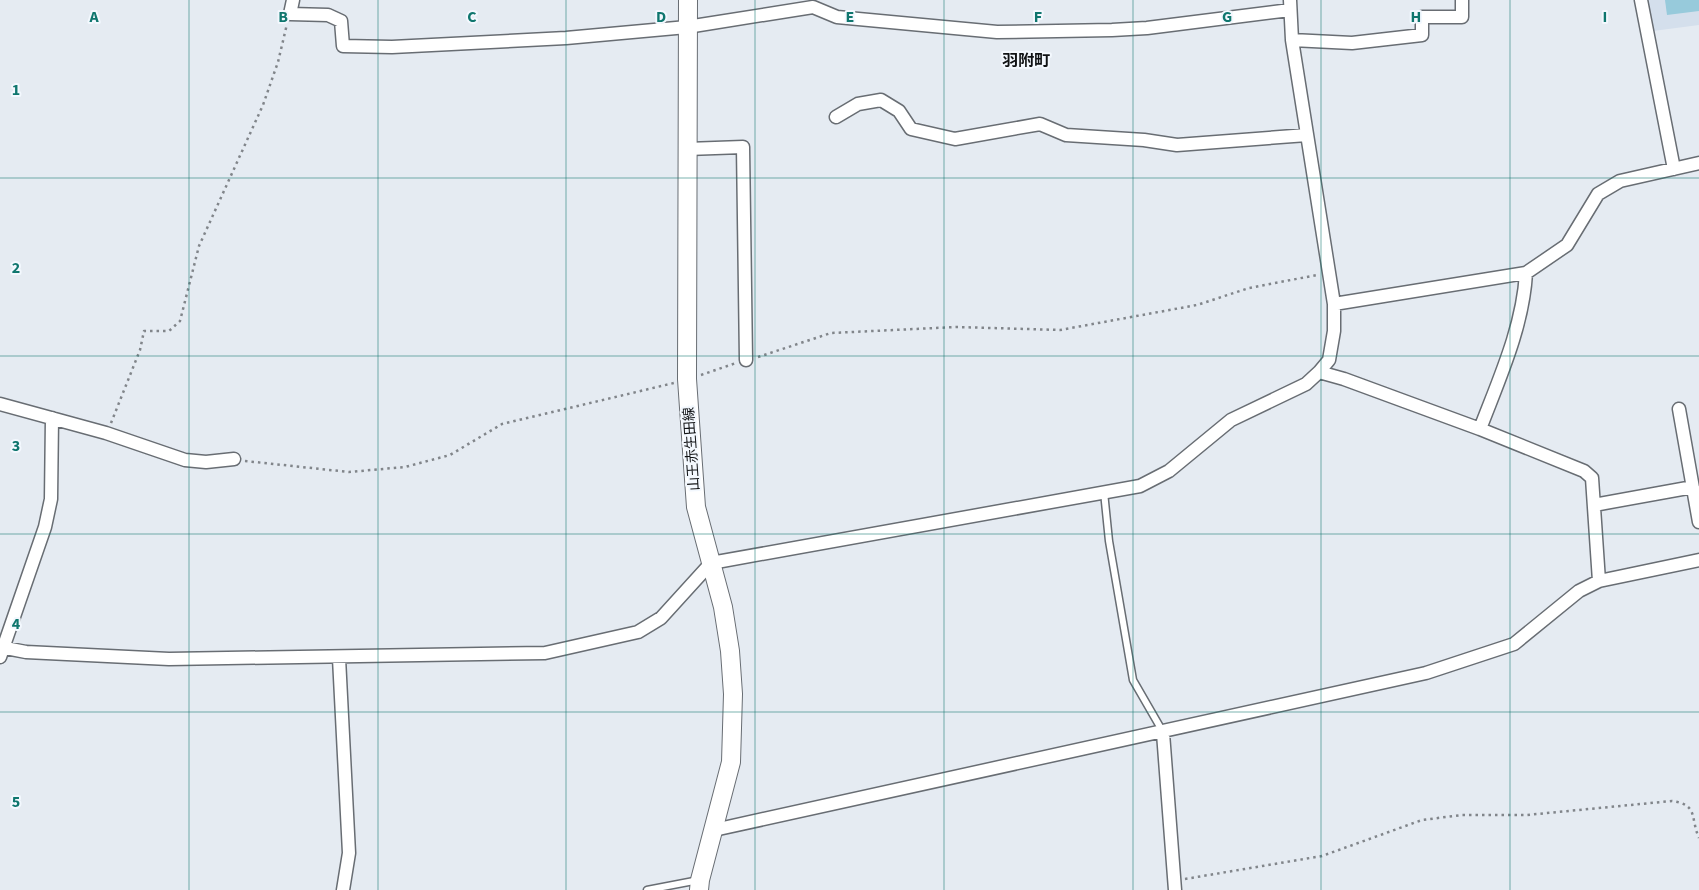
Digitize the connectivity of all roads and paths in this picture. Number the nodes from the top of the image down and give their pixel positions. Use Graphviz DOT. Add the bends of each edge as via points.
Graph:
graph roads {
  1 [pos="293,0"];
  2 [pos="688,0"];
  3 [pos="1462,0"];
  4 [pos="1641,0"];
  5 [pos="1290,5"];
  6 [pos="290,14"];
  7 [pos="687,26"];
  8 [pos="1292,40"];
  9 [pos="836,117"];
  10 [pos="1307,135"];
  11 [pos="687,149"];
  12 [pos="1699,163"];
  13 [pos="1674,169"];
  14 [pos="1329,272"];
  15 [pos="1526,273"];
  16 [pos="1334,304"];
  17 [pos="746,360"];
  18 [pos="1319,372"];
  19 [pos="687,379"];
  20 [pos="0,404"];
  21 [pos="1679,408"];
  22 [pos="52,418"];
  23 [pos="1480,429"];
  24 [pos="106,433"];
  25 [pos="234,459"];
  26 [pos="1693,487"];
  27 [pos="1104,492"];
  28 [pos="1594,505"];
  29 [pos="1699,522"];
  30 [pos="1699,560"];
  31 [pos="711,563"];
  32 [pos="1599,581"];
  33 [pos="1,650"];
  34 [pos="339,658"];
  35 [pos="1163,733"];
  36 [pos="714,830"];
  37 [pos="1699,838"];
  38 [pos="699,885"];
  39 [pos="1174,886"];
  40 [pos="343,890"];
  41 [pos="647,890"];
  1 -- 6 [label="street"];
  2 -- 7 [label="main road, 山王赤生田線"];
  3 -- 8 [label="street" via="1462,17 1422,17 1422,35 1352,43"];
  4 -- 13 [label="street"];
  5 -- 7 [label="street" via="1147,28 997,32 837,17 813,7"];
  5 -- 8 [label="street"];
  6 -- 7 [label="street" via="328,15 341,21 344,46 392,47 566,38"];
  6 -- 24 [label="path" via="263,105 199,246 180,321 170,331 144,331 140,350"];
  7 -- 11 [label="main road, 山王赤生田線"];
  8 -- 10 [label="street"];
  9 -- 10 [label="street" via="858,104 881,100 899,111 911,129 955,138 1040,124 1066,135 1177,145"];
  10 -- 14 [label="street"];
  11 -- 17 [label="street" via="743,147"];
  11 -- 19 [label="main road, 山王赤生田線"];
  12 -- 13 [label="street"];
  13 -- 15 [label="street" via="1620,181 1598,194 1567,245"];
  14 -- 16 [label="street"];
  14 -- 17 [label="path" via="1249,288 1197,306 1060,330 956,327 831,334"];
  15 -- 16 [label="street"];
  15 -- 23 [label="street" via="1525,292 1511,345"];
  16 -- 18 [label="street" via="1329,360"];
  17 -- 19 [label="path"];
  18 -- 23 [label="street"];
  18 -- 27 [label="street" via="1306,384 1231,420 1169,471 1140,486"];
  19 -- 25 [label="path" via="502,424 450,455 405,467 349,472"];
  19 -- 31 [label="main road, 山王赤生田線" via="696,507"];
  20 -- 22 [label="street"];
  21 -- 26 [label="street"];
  22 -- 24 [label="street"];
  22 -- 33 [label="street" via="49,508 27,581"];
  23 -- 28 [label="street" via="1584,471 1592,478"];
  24 -- 25 [label="street" via="185,460"];
  26 -- 28 [label="street"];
  26 -- 29 [label="street"];
  27 -- 31 [label="street"];
  27 -- 35 [label="lane" via="1109,541 1134,680"];
  28 -- 32 [label="street"];
  30 -- 32 [label="street"];
  31 -- 34 [label="street" via="661,618 638,632 545,653"];
  31 -- 36 [label="main road, 山王赤生田線" via="723,607 734,704 731,762"];
  32 -- 35 [label="street" via="1578,591 1514,644 1426,673"];
  33 -- 34 [label="street" via="169,659"];
  34 -- 40 [label="street" via="349,853"];
  35 -- 36 [label="street"];
  35 -- 39 [label="street"];
  36 -- 38 [label="main road, 山王赤生田線"];
  37 -- 39 [label="path" via="1691,807 1672,801 1526,815 1462,815 1422,820 1322,856"];
  38 -- 41 [label="lane"];
}
